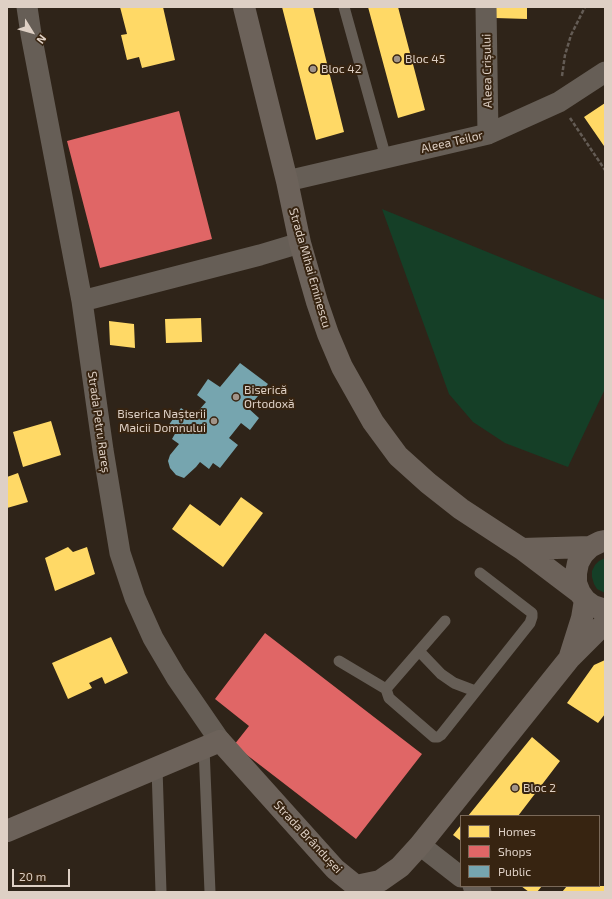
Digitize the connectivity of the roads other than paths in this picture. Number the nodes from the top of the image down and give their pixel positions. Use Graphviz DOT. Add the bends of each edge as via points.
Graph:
graph roads {
  1 [pos="27,7"];
  2 [pos="244,7"];
  3 [pos="344,7"];
  4 [pos="486,7"];
  5 [pos="605,72"];
  6 [pos="488,134"];
  7 [pos="386,158"];
  8 [pos="287,181"];
  9 [pos="300,243"];
  10 [pos="82,301"];
  11 [pos="600,541"];
  12 [pos="522,549"];
  13 [pos="480,573"];
  14 [pos="583,596"];
  15 [pos="605,610"];
  16 [pos="445,621"];
  17 [pos="605,623"];
  18 [pos="419,651"];
  19 [pos="569,659"];
  20 [pos="340,661"];
  21 [pos="386,689"];
  22 [pos="475,692"];
  23 [pos="212,745"];
  24 [pos="157,768"];
  25 [pos="7,830"];
  26 [pos="420,845"];
  27 [pos="460,876"];
  28 [pos="161,892"];
  29 [pos="210,892"];
  1 -- 10 [label="street, Strada Petru Rareș"];
  2 -- 8 [label="street, Strada Mihai Eminescu"];
  3 -- 7 [label="lane"];
  4 -- 6 [label="street, Aleea Crișului"];
  5 -- 6 [label="street, Aleea Teilor" via="559,102"];
  6 -- 7 [label="street, Aleea Teilor"];
  7 -- 8 [label="street, Aleea Teilor"];
  8 -- 9 [label="street, Strada Mihai Eminescu"];
  9 -- 10 [label="street"];
  9 -- 12 [label="street, Strada Mihai Eminescu" via="328,334 342,367 373,422 398,456 428,483"];
  10 -- 23 [label="street, Strada Petru Rareș" via="120,553 135,598 153,638"];
  11 -- 12 [label="street"];
  11 -- 14 [label="street" via="583,554 578,562 576,578"];
  12 -- 14 [label="street, Strada Mihai Eminescu"];
  13 -- 22 [label="lane" via="532,613 532,617 530,623"];
  14 -- 15 [label="street, Strada Mihai Eminescu" via="593,606"];
  14 -- 19 [label="street, Strada Brândușei" via="582,618"];
  16 -- 18 [label="lane"];
  17 -- 19 [label="street, Strada Brândușei"];
  18 -- 21 [label="lane"];
  18 -- 22 [label="lane" via="441,674"];
  19 -- 26 [label="street, Strada Brândușei"];
  20 -- 21 [label="lane"];
  21 -- 22 [label="lane" via="389,698 434,737 442,735"];
  23 -- 24 [label="street"];
  23 -- 26 [label="street, Strada Brândușei" via="335,869 356,886 380,881 400,866"];
  23 -- 29 [label="lane"];
  24 -- 25 [label="street"];
  24 -- 28 [label="lane"];
  26 -- 27 [label="street"];
}
